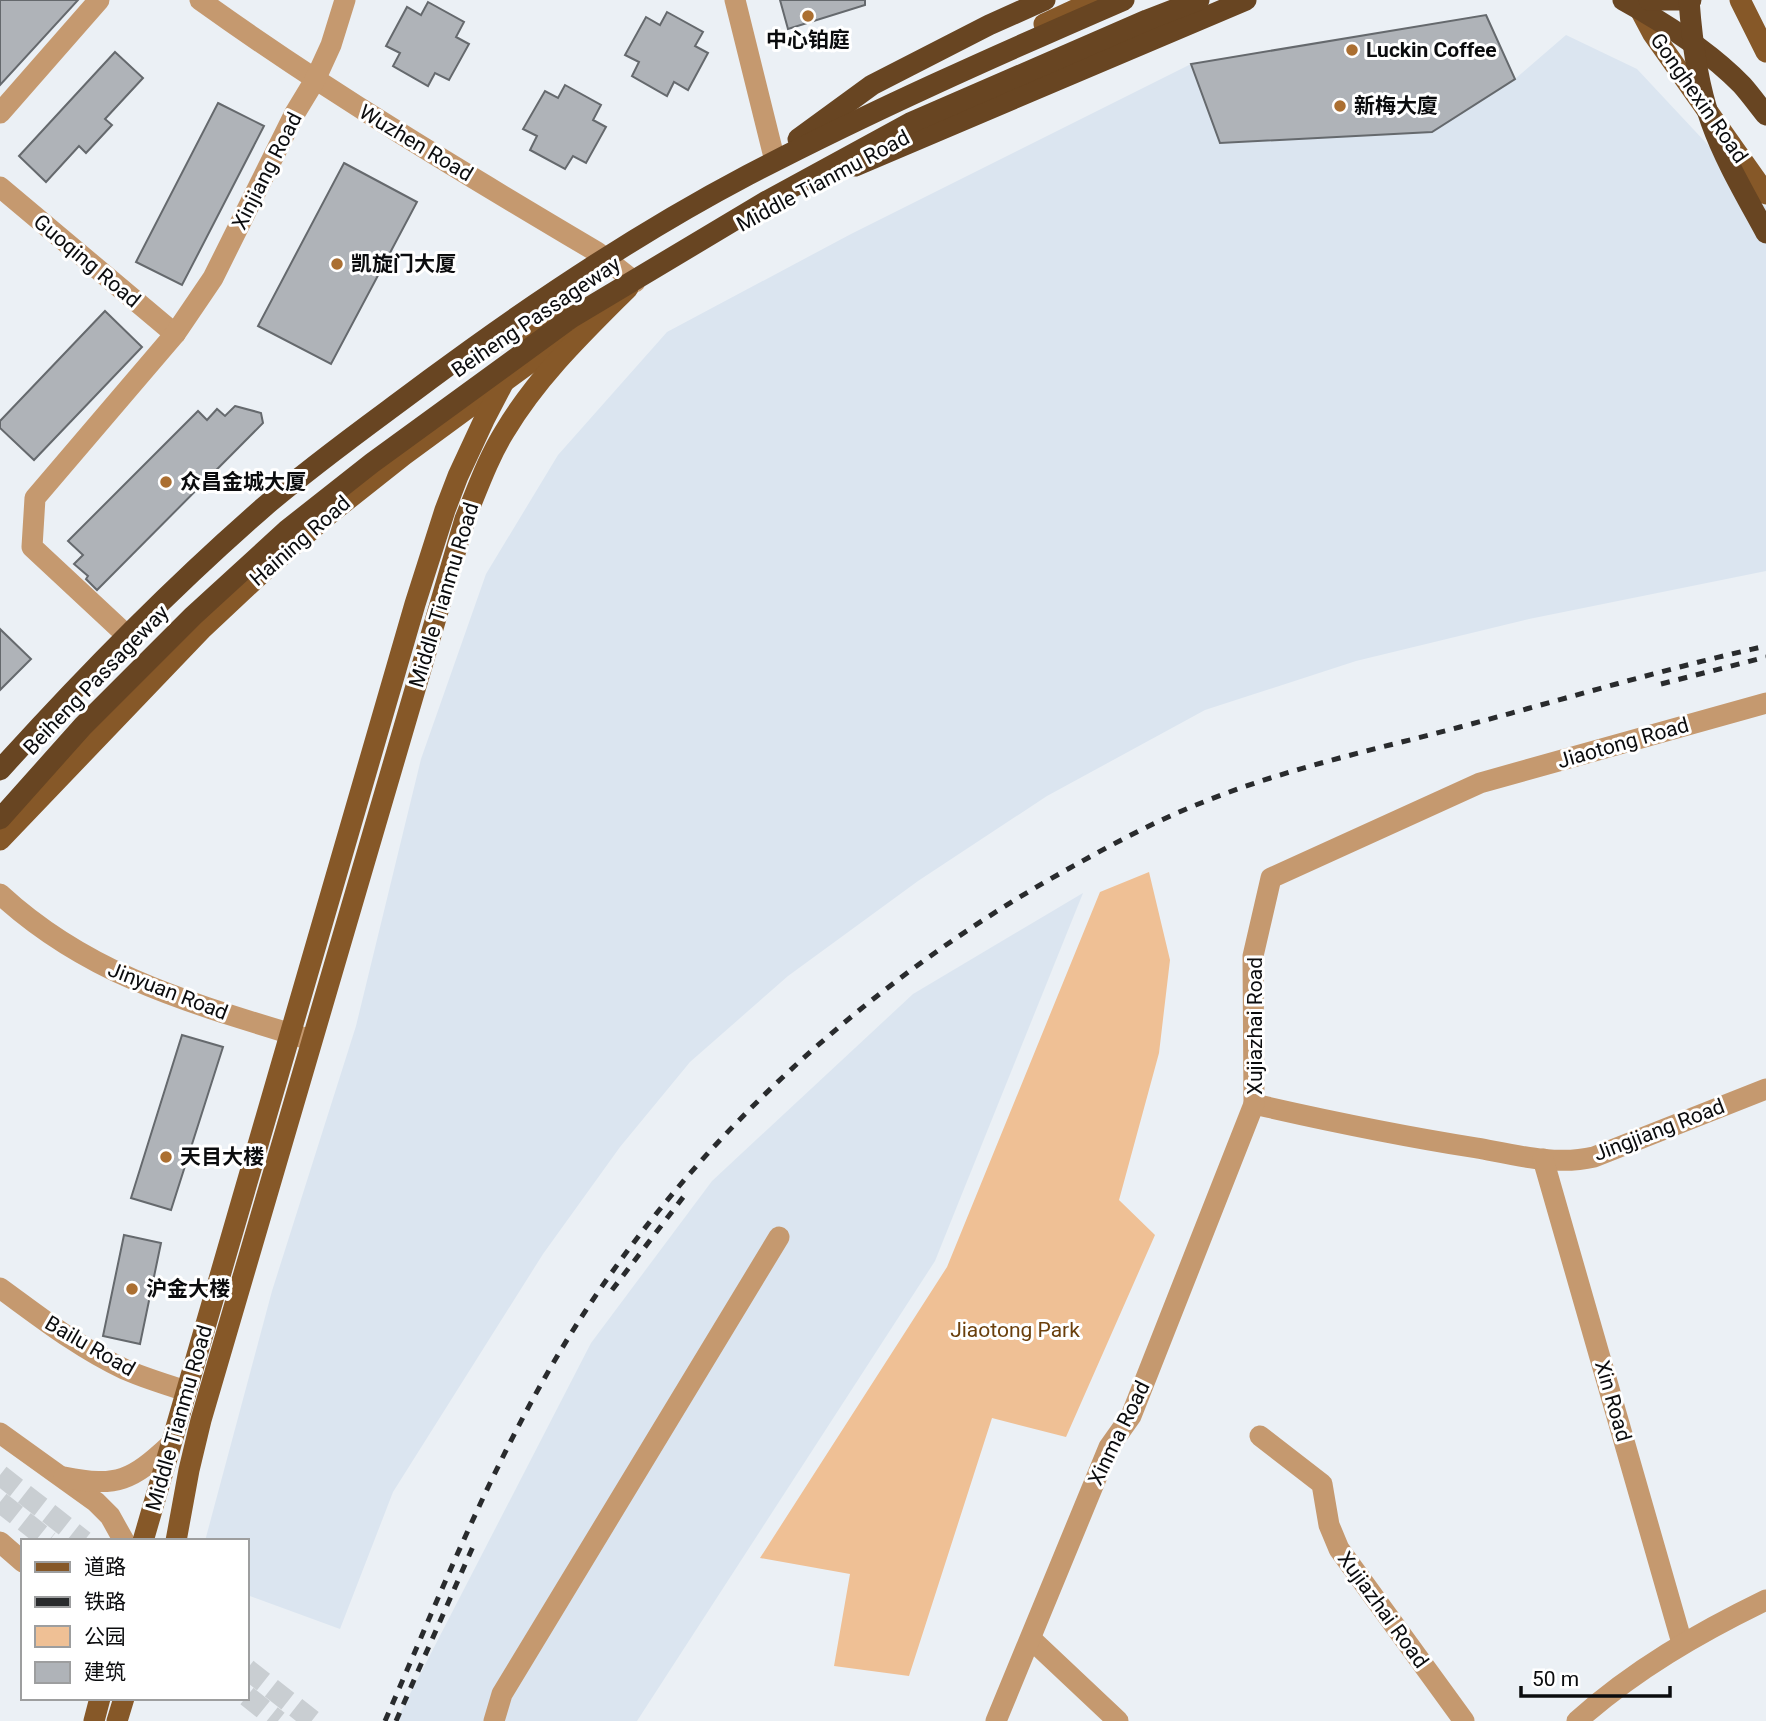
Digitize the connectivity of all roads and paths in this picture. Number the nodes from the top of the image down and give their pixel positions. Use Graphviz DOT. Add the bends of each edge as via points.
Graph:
graph roads {
  1 [pos="99,0"];
  2 [pos="200,0"];
  3 [pos="345,0"];
  4 [pos="736,0"];
  5 [pos="1045,0"];
  6 [pos="1096,0"];
  7 [pos="1124,0"];
  8 [pos="1199,0"];
  9 [pos="1220,0"];
  10 [pos="1246,0"];
  11 [pos="1623,0"];
  12 [pos="1635,0"];
  13 [pos="1649,0"];
  14 [pos="1690,0"];
  15 [pos="1740,0"];
  16 [pos="1766,52"];
  17 [pos="315,80"];
  18 [pos="0,113"];
  19 [pos="1766,115"];
  20 [pos="773,153"];
  21 [pos="747,176"];
  22 [pos="0,187"];
  23 [pos="1766,194"];
  24 [pos="765,202"];
  25 [pos="1766,233"];
  26 [pos="597,252"];
  27 [pos="635,282"];
  28 [pos="175,334"];
  29 [pos="504,382"];
  30 [pos="120,629"];
  31 [pos="1766,703"];
  32 [pos="0,757"];
  33 [pos="0,770"];
  34 [pos="1480,783"];
  35 [pos="0,819"];
  36 [pos="0,840"];
  37 [pos="0,894"];
  38 [pos="292,1034"];
  39 [pos="313,1041"];
  40 [pos="1766,1089"];
  41 [pos="1254,1104"];
  42 [pos="1384,1133"];
  43 [pos="1543,1159"];
  44 [pos="779,1237"];
  45 [pos="0,1288"];
  46 [pos="186,1391"];
  47 [pos="0,1433"];
  48 [pos="1260,1436"];
  49 [pos="170,1445"];
  50 [pos="59,1476"];
  51 [pos="119,1535"];
  52 [pos="144,1539"];
  53 [pos="175,1539"];
  54 [pos="0,1542"];
  55 [pos="21,1560"];
  56 [pos="1766,1600"];
  57 [pos="1031,1639"];
  58 [pos="1682,1643"];
  59 [pos="91,1700"];
  60 [pos="99,1700"];
  61 [pos="123,1700"];
  62 [pos="93,1721"];
  63 [pos="117,1721"];
  64 [pos="494,1721"];
  65 [pos="996,1721"];
  66 [pos="1118,1721"];
  67 [pos="1464,1721"];
  68 [pos="1577,1721"];
  1 -- 18 [label="street"];
  2 -- 17 [label="street, Wuzhen Road"];
  3 -- 17 [label="street, Xinjiang Road"];
  4 -- 20 [label="street"];
  5 -- 21 [label="highway" via="872,85"];
  6 -- 20 [label="main road, Middle Tianmu Road"];
  7 -- 21 [label="highway, Beiheng Passageway" via="895,102"];
  8 -- 24 [label="highway, Beiheng Passageway" via="911,123"];
  9 -- 27 [label="main road, Middle Tianmu Road" via="895,141"];
  10 -- 24 [label="highway"];
  11 -- 19 [label="highway" via="1714,62"];
  12 -- 23 [label="main road, Gonghexin Road" via="1653,34"];
  13 -- 14 [label="highway"];
  14 -- 25 [label="highway" via="1698,76 1711,122"];
  15 -- 16 [label="main road"];
  17 -- 26 [label="street, Wuzhen Road"];
  17 -- 28 [label="street, Xinjiang Road" via="213,278"];
  20 -- 26 [label="main road, Middle Tianmu Road" via="659,213"];
  21 -- 33 [label="highway, Beiheng Passageway" via="553,291 309,471 170,593"];
  22 -- 28 [label="street, Guoqing Road"];
  24 -- 35 [label="highway, Beiheng Passageway" via="571,318 287,530 110,698"];
  26 -- 27 [label="street, Wuzhen Road"];
  26 -- 29 [label="main road, Middle Tianmu Road"];
  26 -- 30 [label="main road" via="476,335 291,475 210,542"];
  27 -- 29 [label="main road, Haining Road"];
  27 -- 39 [label="main road, Middle Tianmu Road" via="532,390 504,432 478,486 454,550"];
  28 -- 30 [label="street, Xinjiang Road" via="34,498 32,547"];
  29 -- 36 [label="main road, Haining Road" via="385,470 265,570 203,628"];
  29 -- 38 [label="main road, Middle Tianmu Road" via="444,510"];
  30 -- 32 [label="main road"];
  31 -- 34 [label="street, Jiaotong Road"];
  34 -- 41 [label="street, Xujiazhai Road" via="1270,878 1253,956"];
  37 -- 38 [label="street, Jinyuan Road" via="60,941 106,969 183,1000"];
  38 -- 39 [label="street, Jinyuan Road"];
  38 -- 46 [label="main road, Middle Tianmu Road"];
  39 -- 53 [label="main road, Middle Tianmu Road" via="198,1432"];
  40 -- 43 [label="street, Jingjiang Road" via="1594,1157"];
  41 -- 42 [label="street, Xujiazhai Road"];
  41 -- 57 [label="street, Xinma Road" via="1131,1416 1109,1447"];
  42 -- 43 [label="street, Jingjiang Road"];
  43 -- 58 [label="street, Xin Road"];
  44 -- 64 [label="street" via="502,1694"];
  45 -- 46 [label="street, Bailu Road" via="107,1360"];
  46 -- 49 [label="main road, Middle Tianmu Road"];
  47 -- 50 [label="street"];
  48 -- 67 [label="street, Xujiazhai Road" via="1322,1484 1329,1525 1339,1549"];
  49 -- 50 [label="street" via="136,1474 122,1479"];
  49 -- 52 [label="main road, Middle Tianmu Road"];
  50 -- 51 [label="street" via="96,1502"];
  54 -- 55 [label="street"];
  56 -- 58 [label="street"];
  57 -- 65 [label="street, Xinma Road"];
  57 -- 66 [label="street"];
  58 -- 68 [label="street"];
  59 -- 62 [label="street"];
  60 -- 62 [label="main road"];
  61 -- 63 [label="main road"];
}
